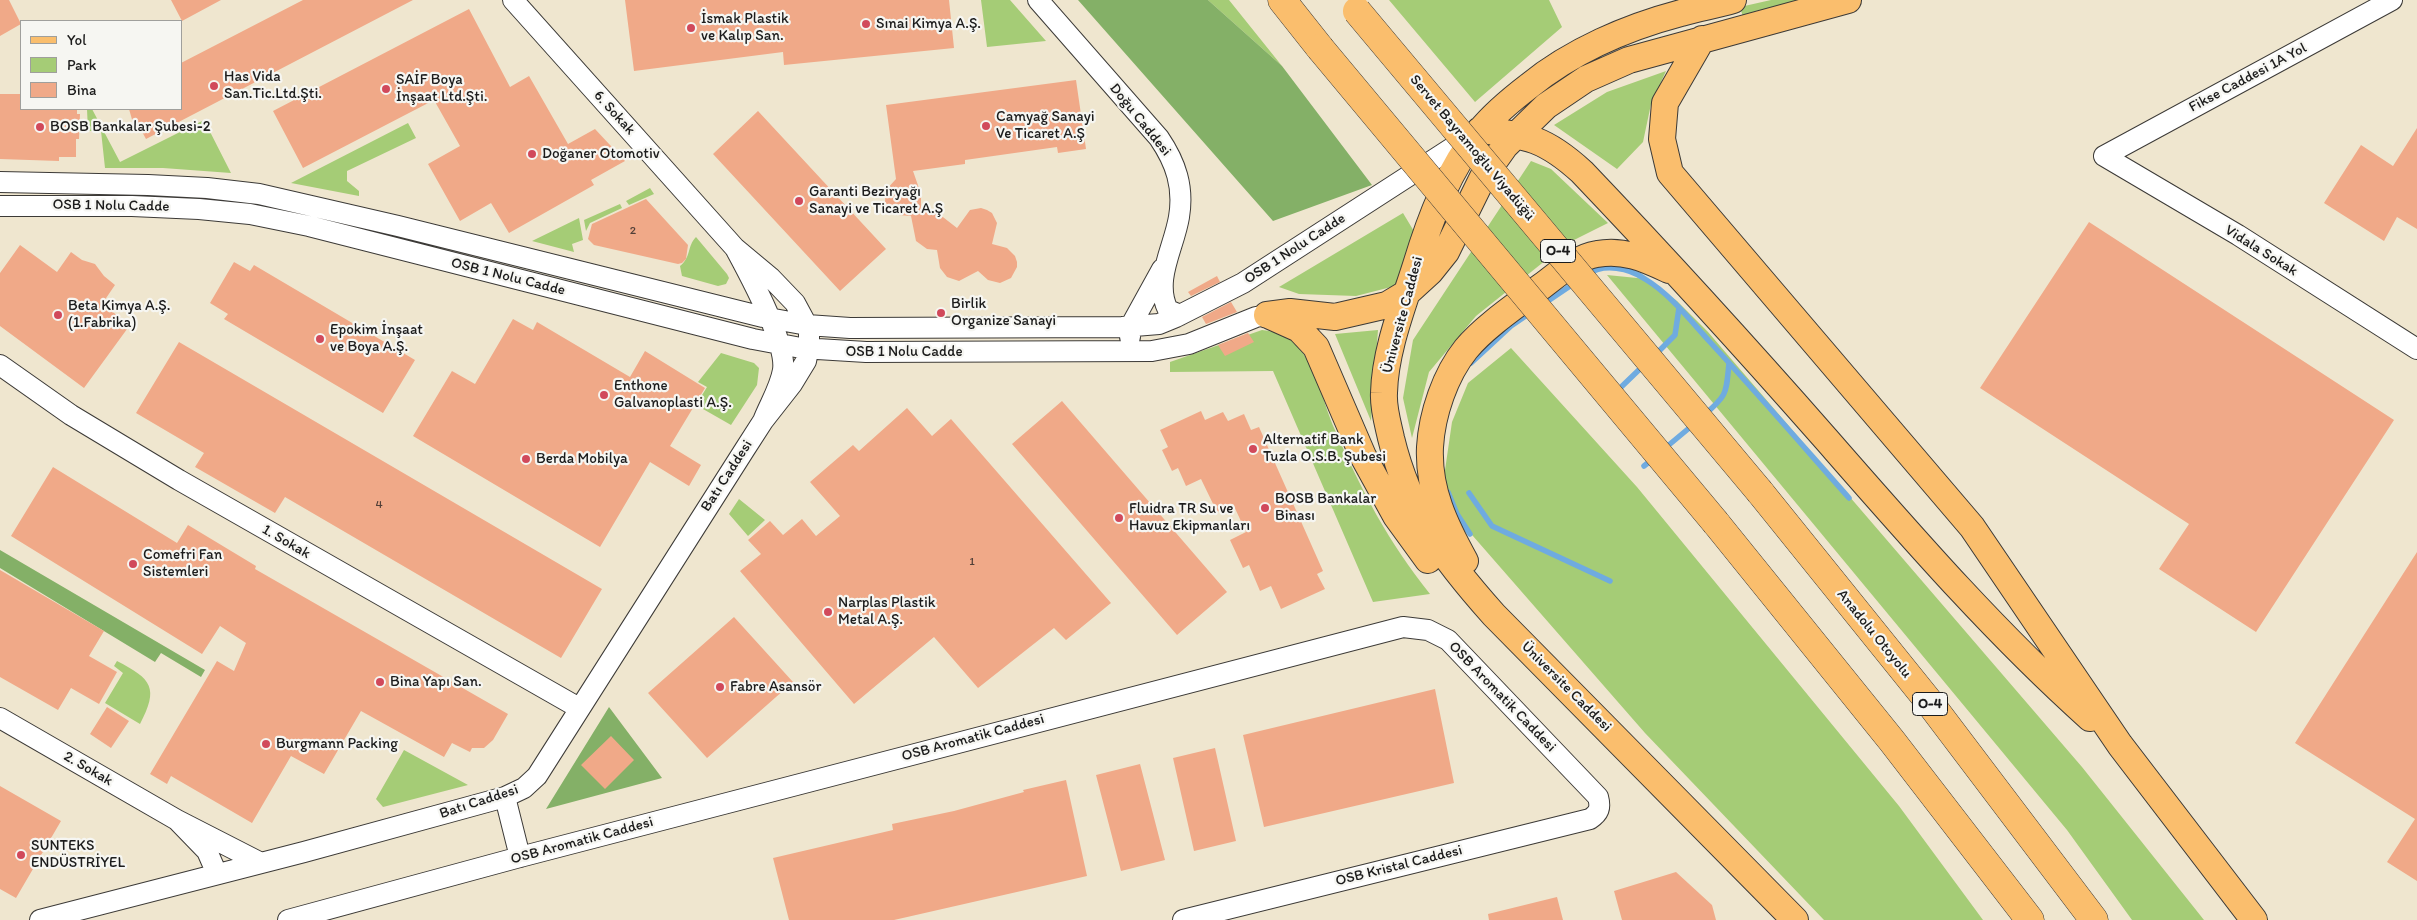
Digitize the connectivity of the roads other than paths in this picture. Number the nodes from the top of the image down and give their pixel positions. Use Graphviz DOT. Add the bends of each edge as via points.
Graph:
graph roads {
  1 [pos="513,0"];
  2 [pos="1038,0"];
  3 [pos="1282,0"];
  4 [pos="1733,0"];
  5 [pos="1848,0"];
  6 [pos="2392,0"];
  7 [pos="1353,6"];
  8 [pos="1702,39"];
  9 [pos="1480,130"];
  10 [pos="1518,134"];
  11 [pos="2104,156"];
  12 [pos="0,182"];
  13 [pos="0,206"];
  14 [pos="735,248"];
  15 [pos="1166,263"];
  16 [pos="1680,275"];
  17 [pos="1407,293"];
  18 [pos="1268,315"];
  19 [pos="1180,316"];
  20 [pos="1130,327"];
  21 [pos="774,332"];
  22 [pos="808,336"];
  23 [pos="2417,349"];
  24 [pos="1141,350"];
  25 [pos="0,365"];
  26 [pos="763,421"];
  27 [pos="1760,492"];
  28 [pos="1494,615"];
  29 [pos="579,708"];
  30 [pos="0,718"];
  31 [pos="2120,745"];
  32 [pos="505,796"];
  33 [pos="1598,797"];
  34 [pos="177,820"];
  35 [pos="520,857"];
  36 [pos="260,863"];
  37 [pos="217,874"];
  38 [pos="315,917"];
  39 [pos="40,920"];
  40 [pos="288,920"];
  41 [pos="1183,920"];
  42 [pos="1795,920"];
  43 [pos="2030,920"];
  44 [pos="2094,920"];
  45 [pos="2254,920"];
  1 -- 14 [label="street, 6. Sokak"];
  2 -- 15 [label="street, Doğu Caddesi" via="1159,138 1174,162 1181,188 1179,218"];
  3 -- 43 [label="highway, bridge" via="1716,523 1892,741"];
  4 -- 9 [label="main road, Üniversite Caddesi" via="1635,27 1594,46 1529,85"];
  5 -- 8 [label="main road"];
  6 -- 11 [label="street, Fikse Caddesi 1A Yol"];
  7 -- 27 [label="highway, Servet Bayramoğlu Viyadüğü / O-4, bridge"];
  8 -- 10 [label="main road, OSB 1 Nolu Cadde" via="1629,60 1586,79 1546,106"];
  8 -- 31 [label="main road" via="1665,102 1662,139 1670,173 1972,527"];
  9 -- 10 [label="main road"];
  9 -- 17 [label="main road, Üniversite Caddesi" via="1461,157 1442,197 1425,235"];
  9 -- 19 [label="street, OSB 1 Nolu Cadde" via="1243,283"];
  10 -- 16 [label="main road" via="1547,144 1562,154"];
  10 -- 17 [label="main road, OSB 1 Nolu Cadde" via="1505,146 1483,177 1446,252"];
  11 -- 23 [label="street, Vidala Sokak" via="2238,235"];
  12 -- 21 [label="street, OSB 1 Nolu Cadde" via="148,184 259,194 404,227"];
  13 -- 21 [label="street, OSB 1 Nolu Cadde" via="168,207 250,214"];
  14 -- 21 [label="street, 6. Sokak"];
  14 -- 22 [label="street, 6. Sokak" via="790,297"];
  15 -- 19 [label="street, Doğu Caddesi" via="1163,298 1168,310"];
  15 -- 20 [label="street, Doğu Caddesi"];
  16 -- 28 [label="main road" via="1643,257 1618,252 1595,254 1569,266 1510,310 1466,349 1452,372 1434,419 1430,476 1437,504 1450,533"];
  16 -- 31 [label="main road" via="1931,558 2036,669"];
  17 -- 18 [label="main road, OSB 1 Nolu Cadde" via="1387,304 1336,316 1290,312"];
  17 -- 28 [label="main road, Üniversite Caddesi" via="1389,355 1384,394 1396,460 1434,542"];
  18 -- 24 [label="street, OSB 1 Nolu Cadde" via="1172,349"];
  18 -- 28 [label="main road" via="1300,329 1316,347 1368,464 1396,516 1429,561"];
  19 -- 20 [label="street, OSB 1 Nolu Cadde" via="1159,324"];
  20 -- 22 [label="street, OSB 1 Nolu Cadde" via="850,328"];
  20 -- 24 [label="street" via="1130,339"];
  21 -- 22 [label="street, OSB 1 Nolu Cadde"];
  21 -- 22 [label="street, OSB 1 Nolu Cadde"];
  21 -- 26 [label="street, Batı Caddesi" via="783,370"];
  22 -- 24 [label="street, OSB 1 Nolu Cadde" via="866,352"];
  22 -- 26 [label="street, Batı Caddesi" via="799,374"];
  25 -- 29 [label="street, 1. Sokak" via="71,415 179,480"];
  26 -- 29 [label="street, Batı Caddesi"];
  27 -- 44 [label="highway, Anadolu Otoyolu / O-4" via="1926,698"];
  28 -- 42 [label="main road, Üniversite Caddesi"];
  29 -- 32 [label="street, Batı Caddesi" via="537,776 524,788"];
  30 -- 34 [label="street, 2. Sokak"];
  31 -- 45 [label="main road"];
  32 -- 35 [label="street"];
  32 -- 36 [label="street, Batı Caddesi"];
  33 -- 35 [label="street, OSB Aromatik Caddesi" via="1448,640 1428,630 1403,627"];
  33 -- 41 [label="street, OSB Kristal Caddesi" via="1597,814 1590,818"];
  34 -- 36 [label="street, 2. Sokak"];
  34 -- 37 [label="street, 2. Sokak" via="208,851"];
  35 -- 38 [label="street, OSB Aromatik Caddesi"];
  36 -- 37 [label="street, Batı Caddesi"];
  37 -- 39 [label="street, Batı Caddesi"];
  38 -- 40 [label="street, OSB Aromatik Caddesi"];
}
